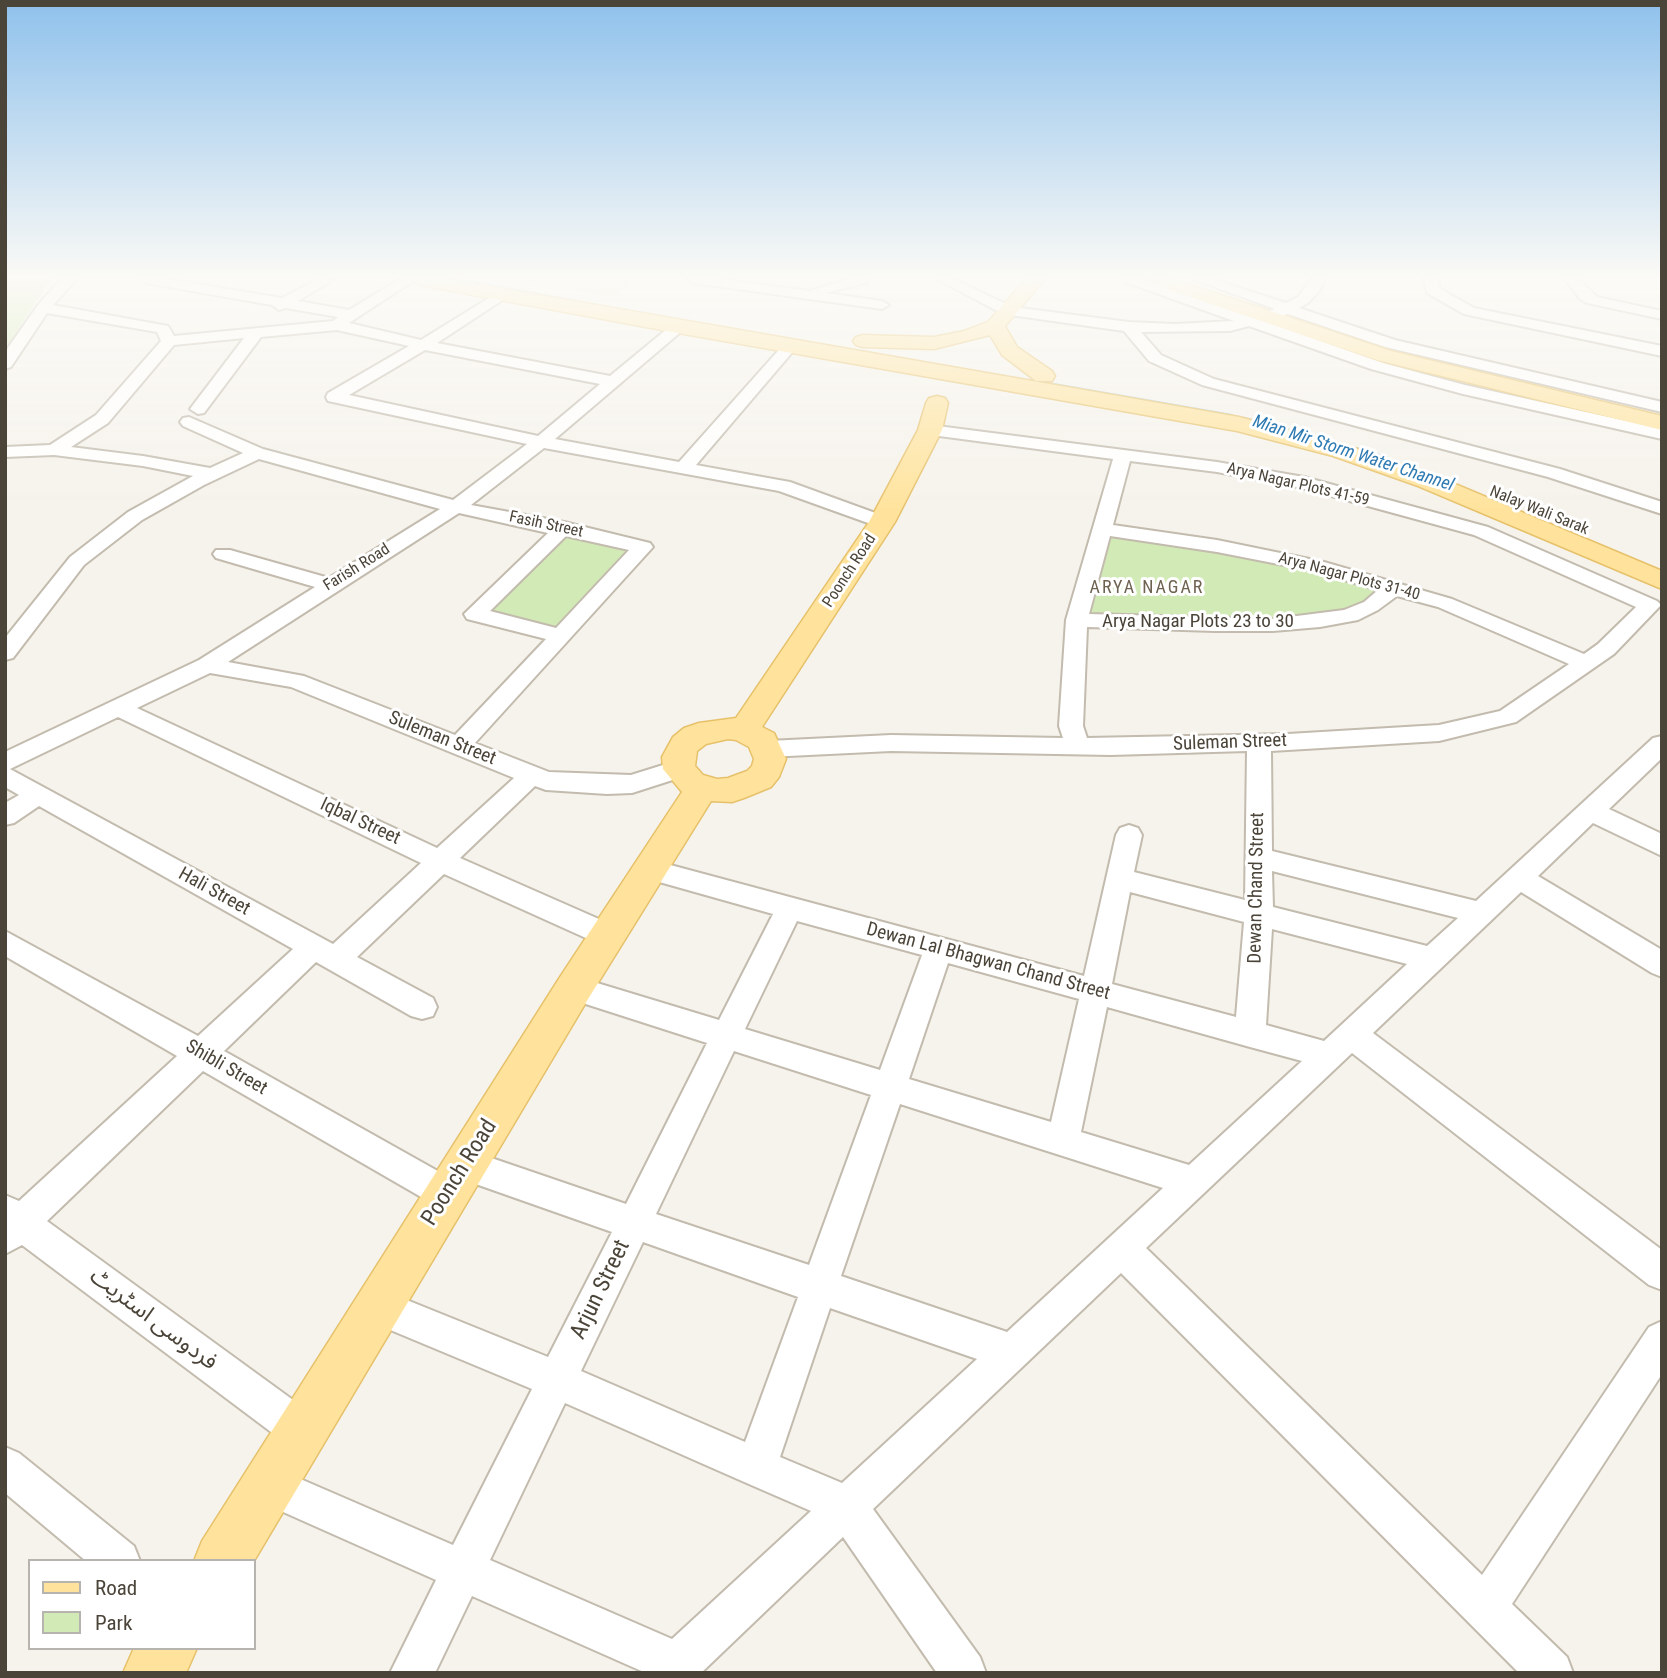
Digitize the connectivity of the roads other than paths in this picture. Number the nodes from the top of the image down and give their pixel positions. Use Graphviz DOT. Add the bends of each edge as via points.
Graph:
graph roads {
  1 [pos="155,357"];
  2 [pos="233,357"];
  3 [pos="402,357"];
  4 [pos="487,357"];
  5 [pos="640,357"];
  6 [pos="780,357"];
  7 [pos="857,357"];
  8 [pos="916,357"];
  9 [pos="1017,357"];
  10 [pos="1154,357"];
  11 [pos="1358,357"];
  12 [pos="1389,357"];
  13 [pos="1409,357"];
  14 [pos="1447,357"];
  15 [pos="891,363"];
  16 [pos="611,381"];
  17 [pos="1051,385"];
  18 [pos="937,403"];
  19 [pos="1662,407"];
  20 [pos="193,415"];
  21 [pos="1662,417"];
  22 [pos="1662,423"];
  23 [pos="930,430"];
  24 [pos="1662,434"];
  25 [pos="541,442"];
  26 [pos="54,450"];
  27 [pos="5,452"];
  28 [pos="257,453"];
  29 [pos="1122,454"];
  30 [pos="683,468"];
  31 [pos="211,474"];
  32 [pos="456,507"];
  33 [pos="1662,509"];
  34 [pos="882,522"];
  35 [pos="564,528"];
  36 [pos="1102,528"];
  37 [pos="223,554"];
  38 [pos="1662,561"];
  39 [pos="1662,581"];
  40 [pos="330,585"];
  41 [pos="1394,588"];
  42 [pos="1650,605"];
  43 [pos="1077,620"];
  44 [pos="560,636"];
  45 [pos="5,653"];
  46 [pos="1586,663"];
  47 [pos="207,665"];
  48 [pos="116,707"];
  49 [pos="756,740"];
  50 [pos="1259,742"];
  51 [pos="1078,746"];
  52 [pos="457,747"];
  53 [pos="1659,752"];
  54 [pos="5,762"];
  55 [pos="532,775"];
  56 [pos="5,776"];
  57 [pos="690,778"];
  58 [pos="38,794"];
  59 [pos="1591,811"];
  60 [pos="5,816"];
  61 [pos="1129,835"];
  62 [pos="1662,846"];
  63 [pos="1259,858"];
  64 [pos="441,861"];
  65 [pos="648,869"];
  66 [pos="1518,878"];
  67 [pos="1121,879"];
  68 [pos="790,907"];
  69 [pos="1480,913"];
  70 [pos="1259,914"];
  71 [pos="607,935"];
  72 [pos="5,942"];
  73 [pos="939,948"];
  74 [pos="325,953"];
  75 [pos="1432,959"];
  76 [pos="1662,965"];
  77 [pos="574,988"];
  78 [pos="1096,991"];
  79 [pos="422,1007"];
  80 [pos="1250,1034"];
  81 [pos="726,1036"];
  82 [pos="1340,1045"];
  83 [pos="201,1054"];
  84 [pos="890,1087"];
  85 [pos="1063,1141"];
  86 [pos="456,1179"];
  87 [pos="1193,1182"];
  88 [pos="11,1223"];
  89 [pos="634,1223"];
  90 [pos="1122,1249"];
  91 [pos="1662,1272"];
  92 [pos="819,1286"];
  93 [pos="377,1306"];
  94 [pos="1662,1340"];
  95 [pos="1012,1352"];
  96 [pos="556,1380"];
  97 [pos="302,1430"];
  98 [pos="5,1467"];
  99 [pos="756,1468"];
  100 [pos="268,1485"];
  101 [pos="846,1506"];
  102 [pos="117,1559"];
  103 [pos="223,1559"];
  104 [pos="462,1569"];
  105 [pos="1485,1608"];
  106 [pos="167,1650"];
  107 [pos="673,1668"];
  108 [pos="153,1673"];
  109 [pos="412,1673"];
  110 [pos="964,1673"];
  111 [pos="1550,1673"];
  1 -- 26 [label="street" via="102,419"];
  2 -- 20 [label="street"];
  3 -- 25 [label="street" via="334,397"];
  4 -- 16 [label="street"];
  5 -- 16 [label="street, Farish Road"];
  6 -- 30 [label="street"];
  7 -- 15 [label="main road, Nalay Wali Sarak"];
  8 -- 17 [label="main road, Nalay Wali Sarak"];
  9 -- 17 [label="main road"];
  10 -- 33 [label="street" via="1208,382 1555,473"];
  11 -- 24 [label="street" via="1463,389"];
  12 -- 22 [label="main road"];
  13 -- 21 [label="main road"];
  14 -- 19 [label="street"];
  15 -- 17 [label="main road, Nalay Wali Sarak"];
  15 -- 18 [label="main road" via="924,387"];
  16 -- 25 [label="street, Farish Road"];
  17 -- 18 [label="main road"];
  17 -- 38 [label="main road, Nalay Wali Sarak" via="1227,407 1339,433 1402,454"];
  17 -- 39 [label="main road, Nalay Wali Sarak" via="1239,424 1341,451 1427,481"];
  18 -- 23 [label="main road, Poonch Road"];
  20 -- 28 [label="street, Fasih Street"];
  23 -- 29 [label="street, Arya Nagar Plots 41-59"];
  23 -- 34 [label="main road, Poonch Road"];
  25 -- 30 [label="street"];
  25 -- 32 [label="street, Farish Road"];
  26 -- 27 [label="street"];
  26 -- 31 [label="street"];
  28 -- 31 [label="street"];
  28 -- 32 [label="street, Fasih Street"];
  29 -- 36 [label="street"];
  29 -- 42 [label="street, Arya Nagar Plots 41-59" via="1304,483 1481,531"];
  30 -- 34 [label="street" via="783,486"];
  31 -- 45 [label="street" via="135,516 76,561"];
  32 -- 35 [label="street, Fasih Street"];
  32 -- 40 [label="street, Farish Road"];
  34 -- 49 [label="main road, Poonch Road"];
  35 -- 44 [label="street, Fasih Street" via="643,547"];
  35 -- 44 [label="street" via="475,614"];
  36 -- 41 [label="street, Arya Nagar Plots 31-40" via="1317,566"];
  36 -- 43 [label="street"];
  37 -- 40 [label="street"];
  40 -- 47 [label="street, Farish Road"];
  41 -- 43 [label="street, Arya Nagar Plots 23 to 30" via="1371,606 1320,621 1215,625"];
  41 -- 46 [label="street, Arya Nagar Plots 31-40" via="1445,603"];
  42 -- 46 [label="street, Suleman Street"];
  43 -- 51 [label="street" via="1071,726"];
  44 -- 52 [label="street, Fasih Street"];
  46 -- 50 [label="street, Suleman Street" via="1508,717 1439,733"];
  47 -- 48 [label="street, Farish Road"];
  47 -- 52 [label="street, Suleman Street" via="296,681"];
  48 -- 54 [label="street, Farish Road"];
  48 -- 64 [label="street, Iqbal Street"];
  49 -- 51 [label="street, Suleman Street"];
  49 -- 57 [label="main road" via="728,728 695,736 678,757"];
  49 -- 57 [label="main road" via="770,759 767,769 752,782 732,790"];
  50 -- 51 [label="street, Suleman Street"];
  50 -- 63 [label="street, Dewan Chand Street"];
  52 -- 55 [label="street, Suleman Street"];
  53 -- 59 [label="street"];
  55 -- 57 [label="street, Suleman Street" via="546,781 607,785"];
  55 -- 64 [label="street"];
  56 -- 58 [label="street, Hali Street"];
  57 -- 65 [label="main road, Poonch Road"];
  58 -- 60 [label="street"];
  58 -- 74 [label="street, Hali Street"];
  59 -- 62 [label="street"];
  59 -- 66 [label="street"];
  61 -- 67 [label="street"];
  63 -- 69 [label="street"];
  63 -- 70 [label="street, Dewan Chand Street"];
  64 -- 71 [label="street, Iqbal Street"];
  64 -- 74 [label="street"];
  65 -- 68 [label="street, Dewan Lal Bhagwan Chand Street"];
  65 -- 71 [label="main road, Poonch Road"];
  66 -- 69 [label="street"];
  66 -- 76 [label="street"];
  67 -- 70 [label="street"];
  67 -- 78 [label="street"];
  68 -- 73 [label="street, Dewan Lal Bhagwan Chand Street"];
  68 -- 81 [label="street, Arjun Street"];
  69 -- 75 [label="street"];
  70 -- 75 [label="street"];
  70 -- 80 [label="street, Dewan Chand Street"];
  71 -- 77 [label="main road, Poonch Road"];
  72 -- 83 [label="street, Shibli Street"];
  73 -- 78 [label="street, Dewan Lal Bhagwan Chand Street"];
  73 -- 84 [label="street"];
  74 -- 79 [label="street, Hali Street"];
  74 -- 83 [label="street"];
  75 -- 82 [label="street"];
  77 -- 81 [label="street"];
  77 -- 86 [label="main road, Poonch Road"];
  78 -- 80 [label="street, Dewan Lal Bhagwan Chand Street"];
  78 -- 85 [label="street"];
  80 -- 82 [label="street, Dewan Lal Bhagwan Chand Street"];
  81 -- 84 [label="street"];
  81 -- 89 [label="street, Arjun Street"];
  82 -- 87 [label="street"];
  82 -- 91 [label="street"];
  83 -- 86 [label="street, Shibli Street"];
  83 -- 88 [label="street"];
  84 -- 85 [label="street"];
  84 -- 92 [label="street"];
  85 -- 87 [label="street"];
  86 -- 89 [label="street, Shibli Street"];
  86 -- 93 [label="main road, Poonch Road"];
  87 -- 90 [label="street"];
  88 -- 97 [label="street, فردوسی اسٹریٹ"];
  89 -- 92 [label="street, Shibli Street"];
  89 -- 96 [label="street, Arjun Street"];
  90 -- 95 [label="street"];
  90 -- 105 [label="street"];
  92 -- 95 [label="street, Shibli Street"];
  92 -- 99 [label="street"];
  93 -- 96 [label="street"];
  93 -- 97 [label="main road, Poonch Road"];
  94 -- 105 [label="street"];
  95 -- 101 [label="street"];
  96 -- 99 [label="street"];
  96 -- 104 [label="street, Arjun Street"];
  97 -- 100 [label="main road, Poonch Road"];
  98 -- 102 [label="street"];
  99 -- 101 [label="street"];
  100 -- 103 [label="main road, Poonch Road"];
  100 -- 104 [label="street"];
  101 -- 107 [label="street"];
  101 -- 110 [label="street"];
  104 -- 107 [label="street"];
  104 -- 109 [label="street, Arjun Street"];
  105 -- 111 [label="street"];
  106 -- 108 [label="main road"];
}
